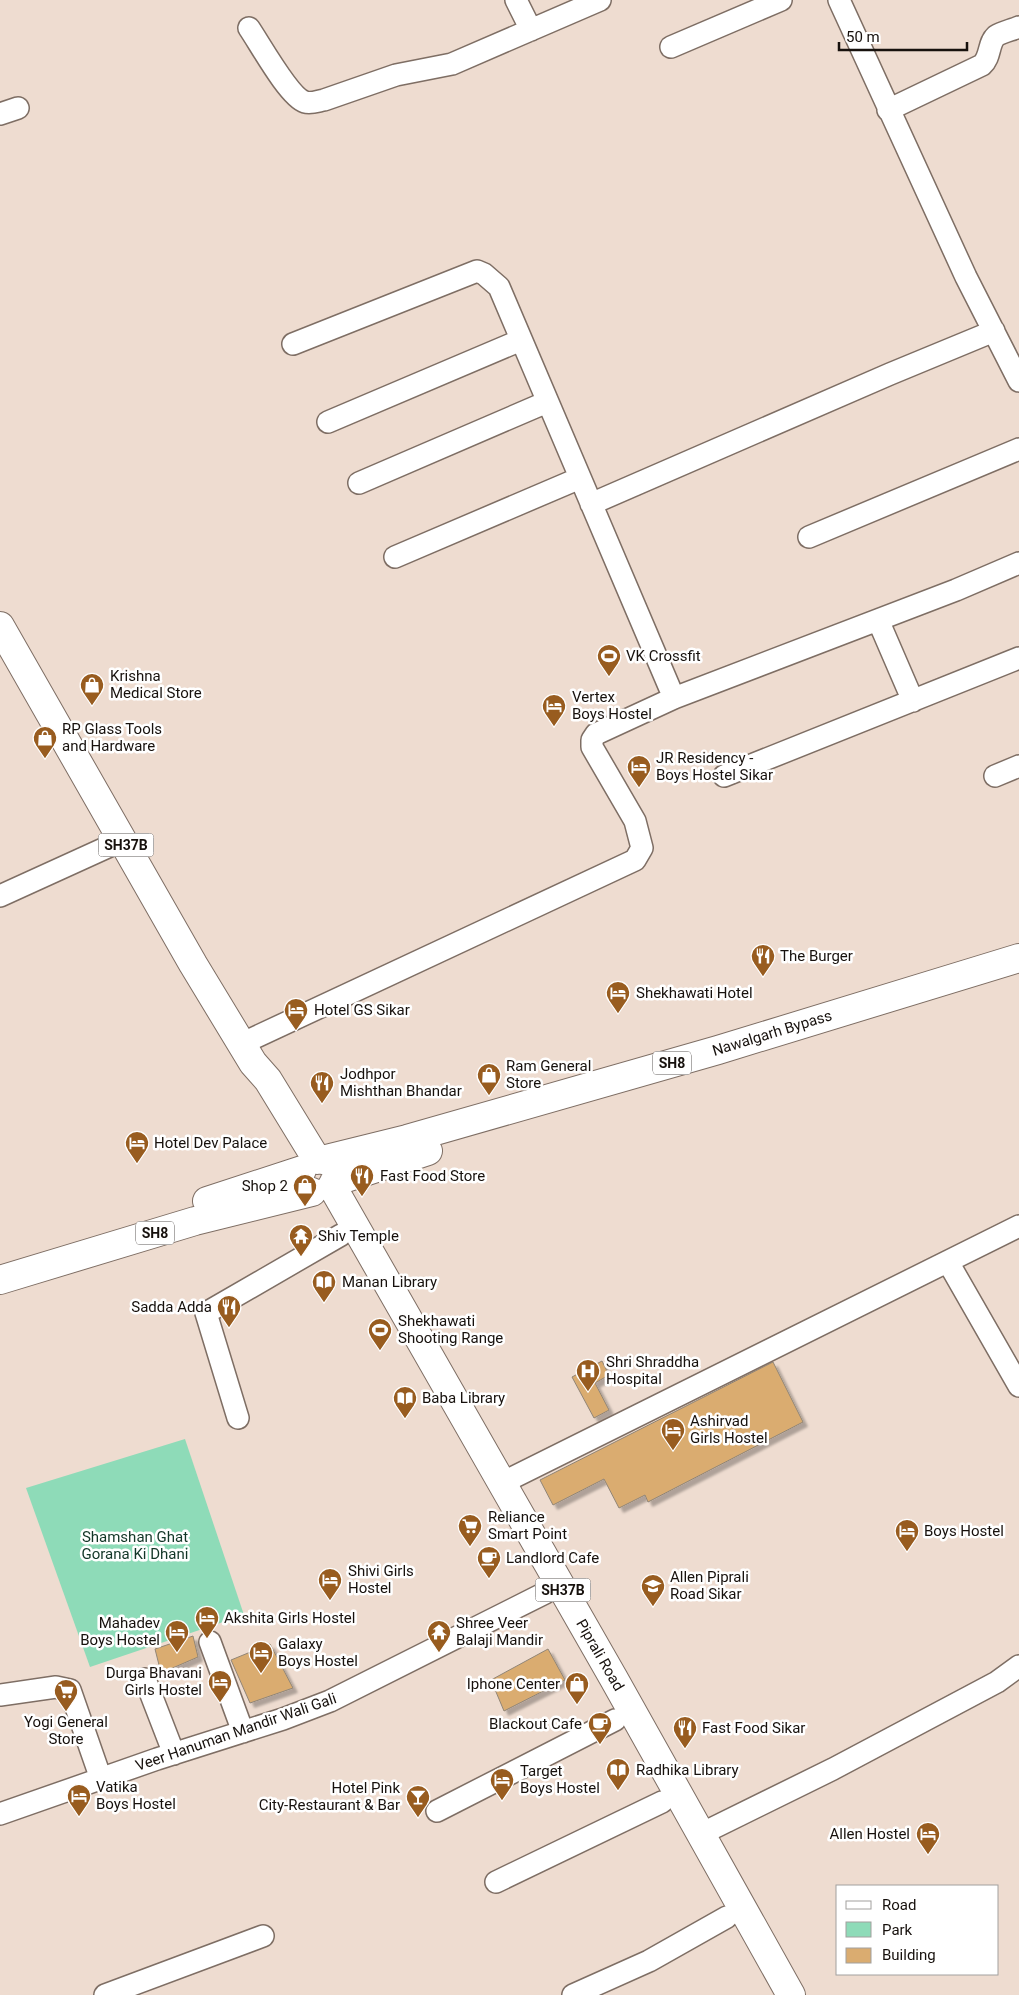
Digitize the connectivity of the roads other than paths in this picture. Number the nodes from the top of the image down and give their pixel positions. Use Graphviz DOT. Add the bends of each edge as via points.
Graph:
graph roads {
  1 [pos="516,0"];
  2 [pos="600,0"];
  3 [pos="781,0"];
  4 [pos="839,0"];
  5 [pos="1019,27"];
  6 [pos="249,28"];
  7 [pos="531,30"];
  8 [pos="671,47"];
  9 [pos="888,110"];
  10 [pos="994,332"];
  11 [pos="521,340"];
  12 [pos="294,344"];
  13 [pos="1019,381"];
  14 [pos="547,402"];
  15 [pos="328,422"];
  16 [pos="1019,449"];
  17 [pos="580,478"];
  18 [pos="359,483"];
  19 [pos="591,504"];
  20 [pos="809,537"];
  21 [pos="395,557"];
  22 [pos="1019,563"];
  23 [pos="878,620"];
  24 [pos="0,626"];
  25 [pos="1019,658"];
  26 [pos="674,698"];
  27 [pos="913,700"];
  28 [pos="1019,766"];
  29 [pos="724,776"];
  30 [pos="995,776"];
  31 [pos="123,840"];
  32 [pos="0,896"];
  33 [pos="1019,958"];
  34 [pos="1019,974"];
  35 [pos="247,1054"];
  36 [pos="462,1132"];
  37 [pos="318,1176"];
  38 [pos="1019,1226"];
  39 [pos="134,1232"];
  40 [pos="340,1235"];
  41 [pos="948,1262"];
  42 [pos="0,1264"];
  43 [pos="0,1280"];
  44 [pos="1019,1386"];
  45 [pos="238,1418"];
  46 [pos="502,1483"];
  47 [pos="545,1593"];
  48 [pos="210,1642"];
  49 [pos="1019,1666"];
  50 [pos="145,1680"];
  51 [pos="0,1695"];
  52 [pos="615,1720"];
  53 [pos="243,1732"];
  54 [pos="174,1754"];
  55 [pos="101,1779"];
  56 [pos="662,1802"];
  57 [pos="438,1811"];
  58 [pos="0,1814"];
  59 [pos="701,1834"];
  60 [pos="496,1882"];
  61 [pos="727,1917"];
  62 [pos="263,1936"];
  63 [pos="105,1995"];
  64 [pos="573,1995"];
  65 [pos="771,1995"];
  66 [pos="792,1995"];
  1 -- 7 [label="street"];
  2 -- 7 [label="street"];
  3 -- 8 [label="street"];
  4 -- 9 [label="street"];
  5 -- 9 [label="street" via="996,36 982,65"];
  6 -- 7 [label="street" via="292,93 305,102 324,100 396,75 452,64"];
  9 -- 10 [label="street"];
  10 -- 13 [label="street"];
  10 -- 19 [label="street"];
  11 -- 12 [label="street" via="498,287 477,272"];
  11 -- 14 [label="street"];
  11 -- 15 [label="street"];
  14 -- 17 [label="street"];
  14 -- 18 [label="street"];
  16 -- 20 [label="street"];
  17 -- 19 [label="street"];
  17 -- 21 [label="street"];
  19 -- 26 [label="street"];
  22 -- 23 [label="street"];
  23 -- 26 [label="street"];
  23 -- 27 [label="street"];
  24 -- 31 [label="main road, SH37B"];
  25 -- 27 [label="street"];
  26 -- 35 [label="street" via="596,734 592,740 592,747 635,820 642,848 635,860"];
  27 -- 29 [label="street"];
  28 -- 30 [label="street"];
  31 -- 32 [label="street"];
  31 -- 35 [label="main road, SH37B"];
  33 -- 36 [label="main road, Nawalgarh Bypass / SH8"];
  34 -- 36 [label="main road, Nawalgarh Bypass / SH8"];
  35 -- 37 [label="main road, SH37B" via="268,1080"];
  36 -- 37 [label="main road, Nawalgarh Bypass / SH8"];
  37 -- 39 [label="main road, SH8" via="196,1221"];
  37 -- 40 [label="main road"];
  37 -- 46 [label="main road, Piprali Road / SH37B"];
  38 -- 41 [label="street"];
  39 -- 42 [label="main road, SH8"];
  39 -- 43 [label="main road, SH8"];
  40 -- 45 [label="street" via="206,1313"];
  40 -- 47 [label="main road"];
  41 -- 44 [label="street"];
  41 -- 46 [label="street"];
  46 -- 59 [label="main road, Piprali Road / SH37B"];
  47 -- 52 [label="main road"];
  47 -- 53 [label="street, Veer Hanuman Mandir Wali Gali" via="330,1701"];
  48 -- 53 [label="street"];
  49 -- 59 [label="street" via="997,1682 833,1769"];
  50 -- 54 [label="street"];
  51 -- 55 [label="street" via="56,1687 70,1690"];
  52 -- 56 [label="main road"];
  52 -- 57 [label="street"];
  53 -- 54 [label="street, Veer Hanuman Mandir Wali Gali"];
  54 -- 55 [label="street, Veer Hanuman Mandir Wali Gali"];
  55 -- 58 [label="street, Veer Hanuman Mandir Wali Gali"];
  56 -- 60 [label="street"];
  56 -- 61 [label="main road"];
  59 -- 66 [label="main road, Piprali Road / SH37B"];
  61 -- 64 [label="street" via="649,1961"];
  61 -- 65 [label="main road"];
  62 -- 63 [label="street"];
}
